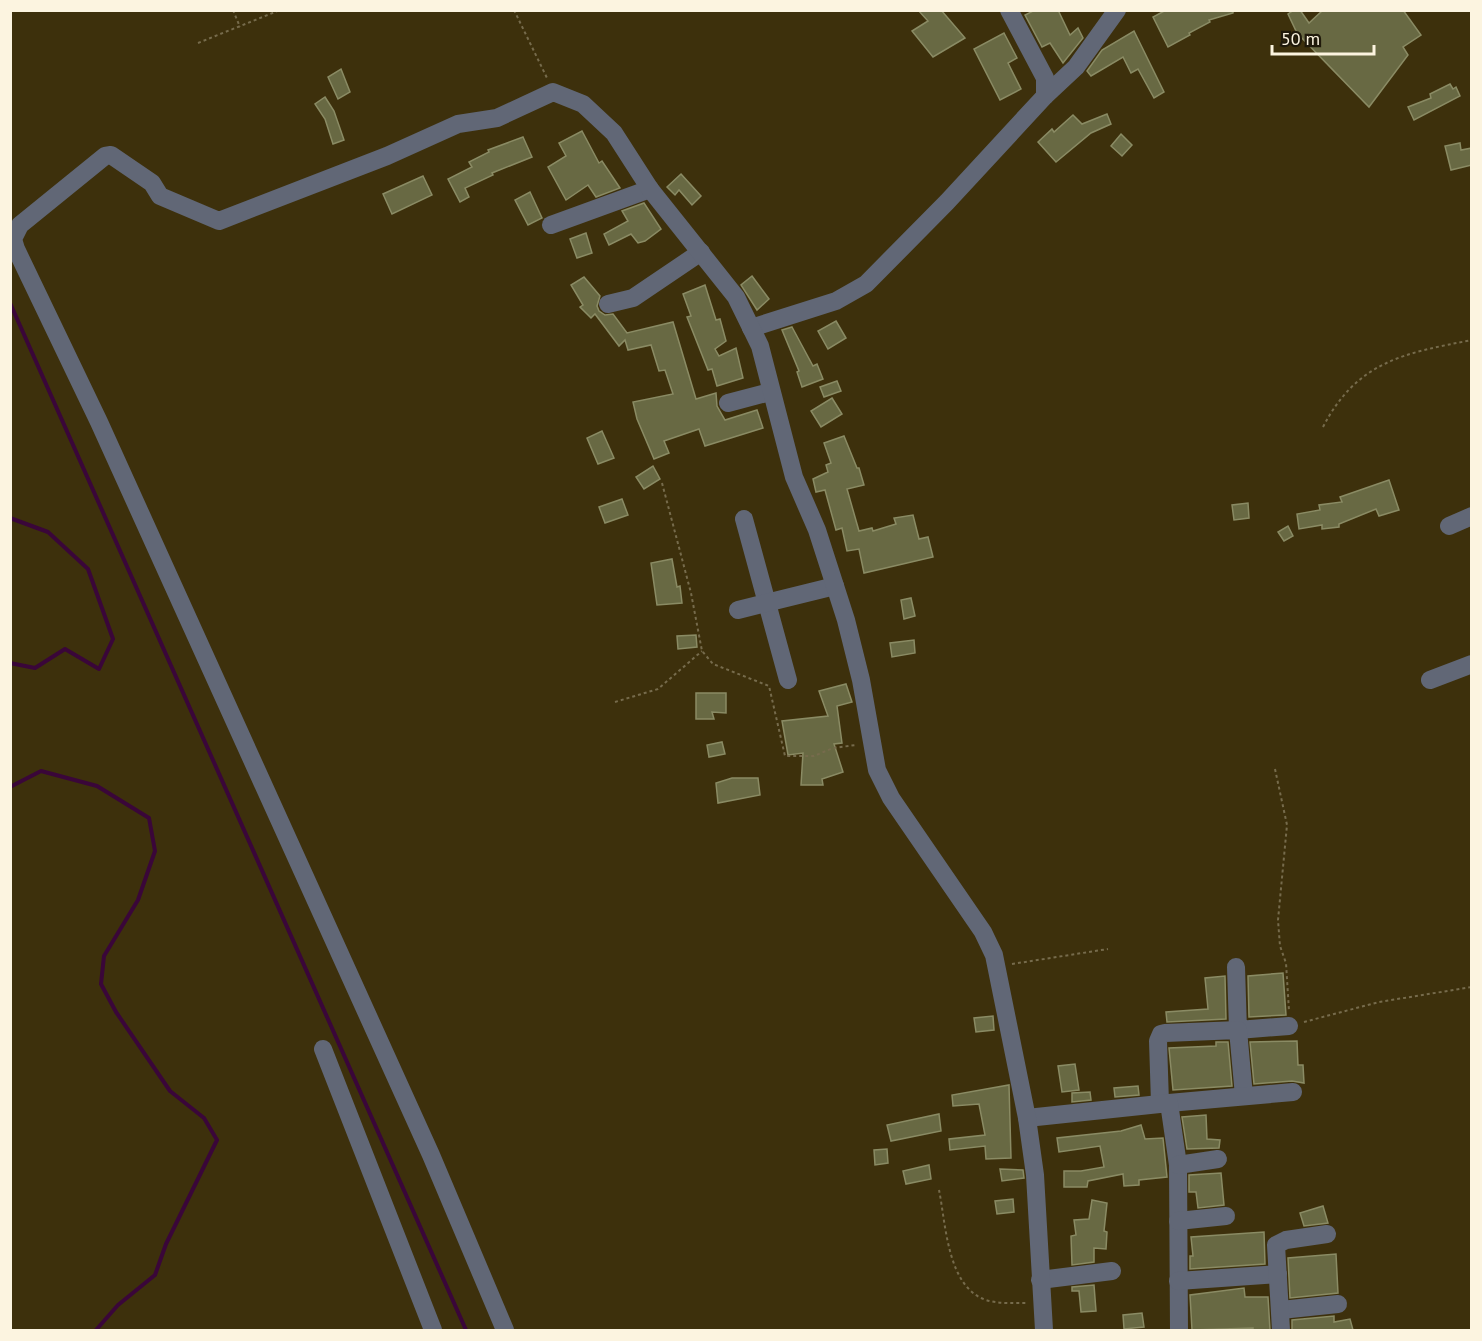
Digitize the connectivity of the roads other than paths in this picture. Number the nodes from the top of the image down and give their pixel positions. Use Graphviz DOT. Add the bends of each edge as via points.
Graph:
graph roads {
  1 [pos="1009,10"];
  2 [pos="1118,10"];
  3 [pos="1045,96"];
  4 [pos="650,189"];
  5 [pos="551,225"];
  6 [pos="701,252"];
  7 [pos="608,304"];
  8 [pos="751,328"];
  9 [pos="770,392"];
  10 [pos="728,404"];
  11 [pos="1472,516"];
  12 [pos="744,519"];
  13 [pos="1449,526"];
  14 [pos="835,586"];
  15 [pos="767,604"];
  16 [pos="738,610"];
  17 [pos="1472,664"];
  18 [pos="788,680"];
  19 [pos="1430,680"];
  20 [pos="1236,967"];
  21 [pos="1289,1026"];
  22 [pos="1238,1030"];
  23 [pos="323,1049"];
  24 [pos="1293,1092"];
  25 [pos="1244,1096"];
  26 [pos="1165,1103"];
  27 [pos="1027,1118"];
  28 [pos="1218,1159"];
  29 [pos="1178,1165"];
  30 [pos="1226,1216"];
  31 [pos="1178,1221"];
  32 [pos="1327,1234"];
  33 [pos="1112,1271"];
  34 [pos="1278,1274"];
  35 [pos="1040,1280"];
  36 [pos="1178,1281"];
  37 [pos="1338,1304"];
  38 [pos="1281,1310"];
  39 [pos="433,1330"];
  40 [pos="505,1330"];
  41 [pos="1044,1330"];
  42 [pos="1179,1330"];
  43 [pos="1281,1330"];
  1 -- 3 [label="street" via="1044,78"];
  2 -- 3 [label="street" via="1076,68"];
  3 -- 8 [label="street" via="866,284 836,301"];
  4 -- 5 [label="street"];
  4 -- 6 [label="street"];
  4 -- 40 [label="street" via="601,119 583,104 553,92 497,118 458,124 219,221 159,196 144,177 111,155 105,156 20,225 13,238 458,1216"];
  6 -- 7 [label="street" via="633,298"];
  6 -- 8 [label="street" via="736,297"];
  8 -- 9 [label="street" via="760,346"];
  9 -- 10 [label="street"];
  9 -- 14 [label="street" via="794,477"];
  11 -- 13 [label="street"];
  12 -- 15 [label="street"];
  14 -- 15 [label="street"];
  14 -- 27 [label="street" via="861,680 870,743 881,783 983,932 997,966"];
  15 -- 16 [label="street"];
  15 -- 18 [label="street"];
  17 -- 19 [label="street"];
  20 -- 22 [label="street"];
  21 -- 22 [label="street"];
  22 -- 25 [label="street"];
  22 -- 26 [label="street" via="1161,1034 1158,1041"];
  23 -- 39 [label="street"];
  24 -- 25 [label="street"];
  25 -- 26 [label="street"];
  26 -- 27 [label="street"];
  26 -- 29 [label="street"];
  27 -- 35 [label="street" via="1035,1175"];
  28 -- 29 [label="street"];
  29 -- 31 [label="street"];
  30 -- 31 [label="street"];
  31 -- 36 [label="street"];
  32 -- 34 [label="street" via="1277,1243"];
  33 -- 35 [label="street"];
  34 -- 36 [label="street"];
  34 -- 38 [label="street"];
  35 -- 41 [label="street"];
  36 -- 42 [label="street"];
  37 -- 38 [label="street"];
  38 -- 43 [label="street"];
}
